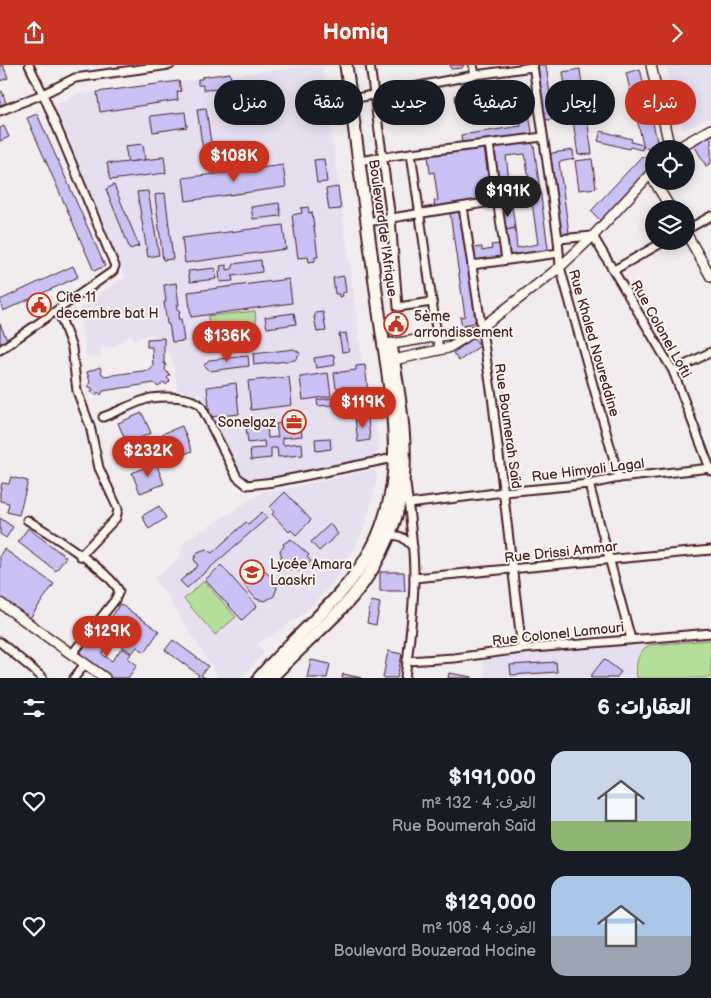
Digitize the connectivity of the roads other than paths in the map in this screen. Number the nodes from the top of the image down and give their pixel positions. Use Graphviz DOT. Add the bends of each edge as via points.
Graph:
graph roads {
  1 [pos="29,65"];
  2 [pos="170,65"];
  3 [pos="346,65"];
  4 [pos="352,65"];
  5 [pos="370,65"];
  6 [pos="473,65"];
  7 [pos="652,65"];
  8 [pos="533,66"];
  9 [pos="475,75"];
  10 [pos="354,80"];
  11 [pos="445,81"];
  12 [pos="373,87"];
  13 [pos="43,94"];
  14 [pos="0,111"];
  15 [pos="360,125"];
  16 [pos="378,125"];
  17 [pos="711,129"];
  18 [pos="543,137"];
  19 [pos="668,140"];
  20 [pos="692,140"];
  21 [pos="489,144"];
  22 [pos="411,153"];
  23 [pos="383,157"];
  24 [pos="365,160"];
  25 [pos="645,185"];
  26 [pos="497,201"];
  27 [pos="463,207"];
  28 [pos="418,213"];
  29 [pos="711,216"];
  30 [pos="391,219"];
  31 [pos="373,221"];
  32 [pos="695,226"];
  33 [pos="593,236"];
  34 [pos="558,239"];
  35 [pos="695,248"];
  36 [pos="649,250"];
  37 [pos="559,253"];
  38 [pos="506,260"];
  39 [pos="472,265"];
  40 [pos="560,267"];
  41 [pos="614,270"];
  42 [pos="711,277"];
  43 [pos="432,302"];
  44 [pos="58,310"];
  45 [pos="479,329"];
  46 [pos="437,337"];
  47 [pos="391,344"];
  48 [pos="0,350"];
  49 [pos="439,351"];
  50 [pos="711,353"];
  51 [pos="394,360"];
  52 [pos="672,371"];
  53 [pos="103,417"];
  54 [pos="394,458"];
  55 [pos="404,468"];
  56 [pos="711,469"];
  57 [pos="619,478"];
  58 [pos="589,484"];
  59 [pos="504,492"];
  60 [pos="409,504"];
  61 [pos="28,519"];
  62 [pos="389,536"];
  63 [pos="413,547"];
  64 [pos="711,551"];
  65 [pos="80,556"];
  66 [pos="609,559"];
  67 [pos="513,569"];
  68 [pos="414,578"];
  69 [pos="0,603"];
  70 [pos="711,633"];
  71 [pos="632,639"];
  72 [pos="0,642"];
  73 [pos="522,649"];
  74 [pos="72,654"];
  75 [pos="407,661"];
  76 [pos="85,664"];
  77 [pos="43,678"];
  78 [pos="74,678"];
  79 [pos="105,678"];
  80 [pos="259,678"];
  81 [pos="271,678"];
  82 [pos="405,678"];
  1 -- 13 [label="street"];
  2 -- 13 [label="street" via="76,77"];
  3 -- 54 [label="main road, Boulevard de l'Afrique" via="386,359"];
  4 -- 10 [label="main road, Boulevard de l'Afrique"];
  5 -- 12 [label="street"];
  6 -- 9 [label="street"];
  7 -- 19 [label="street"];
  8 -- 9 [label="street"];
  8 -- 18 [label="street, Rue Khaled Noureddine"];
  9 -- 11 [label="street"];
  13 -- 14 [label="street"];
  13 -- 44 [label="street" via="115,266 113,271"];
  15 -- 24 [label="main road, Boulevard de l'Afrique"];
  16 -- 23 [label="street"];
  17 -- 20 [label="street"];
  18 -- 21 [label="street"];
  18 -- 34 [label="street, Rue Khaled Noureddine"];
  21 -- 22 [label="street"];
  21 -- 26 [label="street"];
  22 -- 23 [label="street"];
  22 -- 28 [label="street"];
  23 -- 24 [label="street"];
  23 -- 30 [label="street"];
  24 -- 31 [label="main road, Boulevard de l'Afrique"];
  25 -- 33 [label="street"];
  26 -- 27 [label="street"];
  26 -- 38 [label="street"];
  27 -- 28 [label="street"];
  27 -- 39 [label="street, Rue Boumerah Saïd"];
  28 -- 30 [label="street"];
  28 -- 43 [label="street"];
  29 -- 32 [label="street"];
  30 -- 31 [label="street"];
  30 -- 43 [label="street" via="398,307"];
  31 -- 47 [label="main road, Boulevard de l'Afrique"];
  33 -- 34 [label="street"];
  33 -- 40 [label="street"];
  33 -- 41 [label="street, Rue Colonel Lofti"];
  34 -- 37 [label="street, Rue Khaled Noureddine"];
  35 -- 42 [label="street"];
  36 -- 41 [label="street"];
  37 -- 38 [label="street"];
  37 -- 40 [label="street, Rue Khaled Noureddine"];
  38 -- 39 [label="street"];
  39 -- 45 [label="street, Rue Boumerah Saïd"];
  40 -- 45 [label="street"];
  40 -- 57 [label="street, Rue Khaled Noureddine"];
  41 -- 52 [label="street, Rue Colonel Lofti"];
  43 -- 46 [label="street"];
  44 -- 48 [label="street"];
  44 -- 65 [label="street" via="72,347 78,391 99,468 118,509 116,518"];
  45 -- 46 [label="street"];
  45 -- 49 [label="street"];
  45 -- 59 [label="street, Rue Boumerah Saïd"];
  46 -- 47 [label="street"];
  46 -- 49 [label="street"];
  47 -- 51 [label="main road, Boulevard de l'Afrique"];
  49 -- 51 [label="street"];
  50 -- 52 [label="street"];
  51 -- 55 [label="main road, Boulevard de l'Afrique" via="402,414"];
  52 -- 56 [label="street, Rue Colonel Lofti"];
  53 -- 54 [label="street" via="151,398 197,401 236,477 247,485"];
  54 -- 80 [label="main road, Boulevard de l'Afrique" via="392,486 384,517 354,578"];
  55 -- 60 [label="street"];
  55 -- 62 [label="main road, Boulevard de l'Afrique" via="399,504"];
  56 -- 57 [label="street, Rue Himyali Lagal"];
  57 -- 58 [label="street, Rue Himyali Lagal"];
  58 -- 59 [label="street, Rue Himyali Lagal"];
  58 -- 66 [label="street"];
  59 -- 60 [label="street, Rue Himyali Lagal"];
  59 -- 67 [label="street, Rue Boumerah Saïd"];
  60 -- 63 [label="street"];
  61 -- 65 [label="street"];
  62 -- 63 [label="street" via="398,535"];
  62 -- 81 [label="main road, Boulevard de l'Afrique" via="382,554 352,597"];
  63 -- 68 [label="street"];
  64 -- 66 [label="street, Rue Drissi Ammar"];
  65 -- 74 [label="street" via="119,591"];
  66 -- 67 [label="street, Rue Drissi Ammar"];
  66 -- 71 [label="street"];
  67 -- 68 [label="street, Rue Drissi Ammar"];
  67 -- 73 [label="street, Rue Boumerah Saïd"];
  68 -- 75 [label="street"];
  69 -- 74 [label="street"];
  70 -- 71 [label="street, Rue Colonel Lamouri"];
  71 -- 73 [label="street, Rue Colonel Lamouri"];
  72 -- 77 [label="street"];
  73 -- 75 [label="street, Rue Colonel Lamouri"];
  74 -- 76 [label="street"];
  75 -- 82 [label="street"];
  76 -- 78 [label="street"];
  76 -- 79 [label="street"];
}
